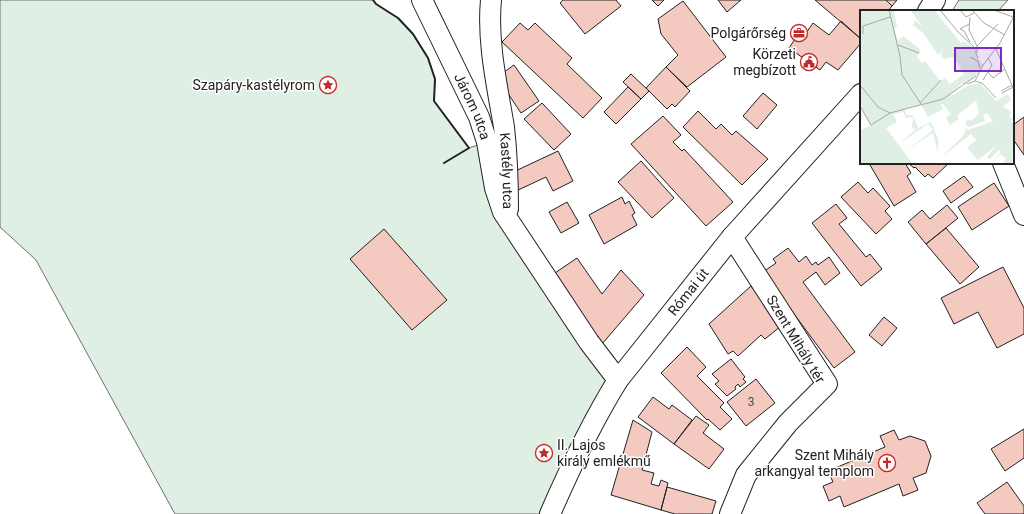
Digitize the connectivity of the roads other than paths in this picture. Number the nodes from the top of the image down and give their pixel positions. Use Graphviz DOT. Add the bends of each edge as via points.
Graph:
graph roads {
  1 [pos="422,0"];
  2 [pos="491,0"];
  3 [pos="935,0"];
  4 [pos="929,10"];
  5 [pos="860,95"];
  6 [pos="1003,164"];
  7 [pos="1024,215"];
  8 [pos="507,219"];
  9 [pos="732,237"];
  10 [pos="618,380"];
  11 [pos="550,514"];
  12 [pos="730,514"];
  1 -- 8 [label="street, Járom utca" via="479,117 487,142 494,188"];
  2 -- 8 [label="street, Kastély utca" via="491,39 504,129 508,187"];
  3 -- 4 [label="street"];
  5 -- 9 [label="street, Római út"];
  6 -- 7 [label="street"];
  8 -- 10 [label="street, Kastély utca" via="589,342"];
  9 -- 10 [label="street, Római út"];
  9 -- 12 [label="street, Szent Mihály tér" via="827,384 788,423 746,475"];
  10 -- 11 [label="street, Római út" via="566,477"];
}
